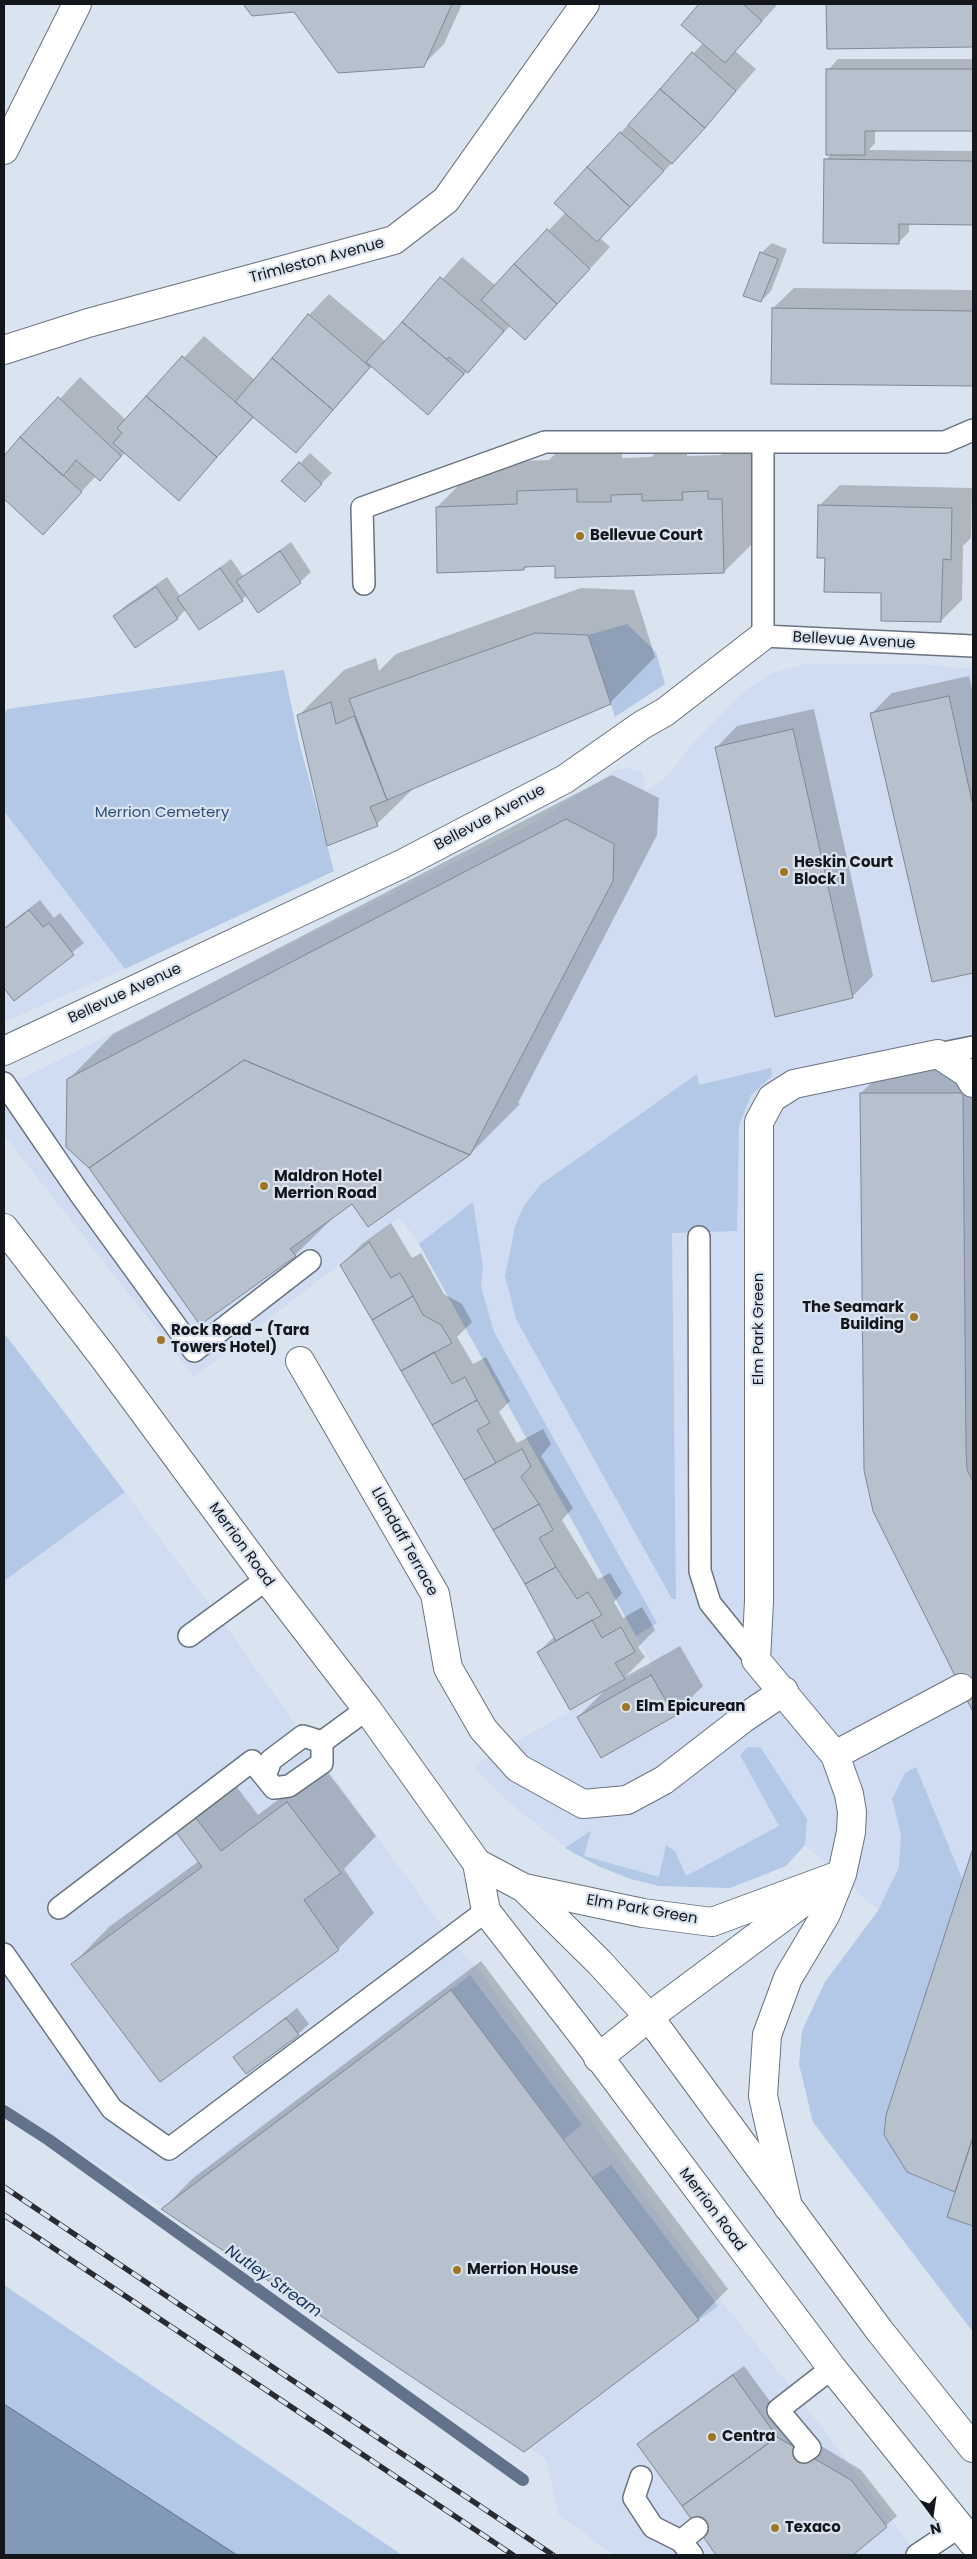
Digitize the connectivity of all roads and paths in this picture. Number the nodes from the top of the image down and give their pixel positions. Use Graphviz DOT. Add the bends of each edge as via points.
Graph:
graph roads {
  1 [pos="77,4"];
  2 [pos="585,4"];
  3 [pos="4,150"];
  4 [pos="4,350"];
  5 [pos="973,430"];
  6 [pos="762,444"];
  7 [pos="364,584"];
  8 [pos="764,636"];
  9 [pos="973,646"];
  10 [pos="973,1047"];
  11 [pos="4,1051"];
  12 [pos="938,1054"];
  13 [pos="4,1083"];
  14 [pos="973,1083"];
  15 [pos="4,1228"];
  16 [pos="699,1237"];
  17 [pos="310,1261"];
  18 [pos="300,1361"];
  19 [pos="267,1579"];
  20 [pos="189,1636"];
  21 [pos="756,1660"];
  22 [pos="961,1688"];
  23 [pos="784,1691"];
  24 [pos="367,1709"];
  25 [pos="322,1742"];
  26 [pos="835,1755"];
  27 [pos="269,1782"];
  28 [pos="477,1863"];
  29 [pos="842,1874"];
  30 [pos="524,1888"];
  31 [pos="59,1908"];
  32 [pos="486,1911"];
  33 [pos="4,1954"];
  34 [pos="649,2017"];
  35 [pos="598,2058"];
  36 [pos="788,2207"];
  37 [pos="832,2368"];
  38 [pos="973,2448"];
  39 [pos="804,2452"];
  40 [pos="641,2476"];
  41 [pos="966,2535"];
  42 [pos="690,2541"];
  43 [pos="917,2555"];
  1 -- 3 [label="street"];
  2 -- 4 [label="street, Trimleston Avenue" via="446,200 394,240 88,323"];
  5 -- 6 [label="lane" via="946,442"];
  6 -- 7 [label="lane" via="545,442 362,508"];
  6 -- 8 [label="lane"];
  8 -- 9 [label="lane, Bellevue Avenue"];
  8 -- 11 [label="street, Bellevue Avenue" via="665,712 557,783 404,863"];
  10 -- 12 [label="lane"];
  12 -- 14 [label="street" via="967,1073"];
  12 -- 21 [label="street, Elm Park Green" via="794,1084 772,1098 759,1122 759,1601"];
  13 -- 17 [label="lane" via="194,1351"];
  15 -- 19 [label="street, Merrion Road"];
  16 -- 21 [label="lane" via="700,1571 710,1603"];
  18 -- 23 [label="street, Llandaff Terrace" via="435,1594 448,1668 483,1729 518,1768 583,1804 627,1800 664,1780"];
  19 -- 20 [label="lane"];
  19 -- 24 [label="street, Merrion Road"];
  21 -- 23 [label="street"];
  22 -- 26 [label="street"];
  23 -- 26 [label="street"];
  24 -- 25 [label="lane"];
  24 -- 28 [label="street, Merrion Road"];
  25 -- 27 [label="lane" via="322,1762 289,1786"];
  25 -- 27 [label="lane" via="303,1736 271,1760"];
  26 -- 29 [label="street" via="852,1812"];
  27 -- 31 [label="lane" via="252,1761"];
  28 -- 30 [label="street, Merrion Road"];
  28 -- 32 [label="street, Merrion Road"];
  29 -- 30 [label="street, Elm Park Green" via="712,1922 643,1913"];
  29 -- 34 [label="street"];
  29 -- 36 [label="street, Merrion Road" via="826,1914 788,1978 767,2035 763,2096"];
  30 -- 34 [label="street, Merrion Road"];
  32 -- 33 [label="lane" via="169,2149 112,2109"];
  32 -- 35 [label="street, Merrion Road"];
  34 -- 35 [label="street"];
  34 -- 36 [label="street, Merrion Road"];
  35 -- 37 [label="street, Merrion Road"];
  36 -- 38 [label="street, Merrion Road" via="879,2330"];
  37 -- 39 [label="lane" via="778,2410 810,2448"];
  37 -- 41 [label="street, Merrion Road"];
  40 -- 42 [label="lane" via="634,2498 653,2527"];
  41 -- 43 [label="lane"];
}
